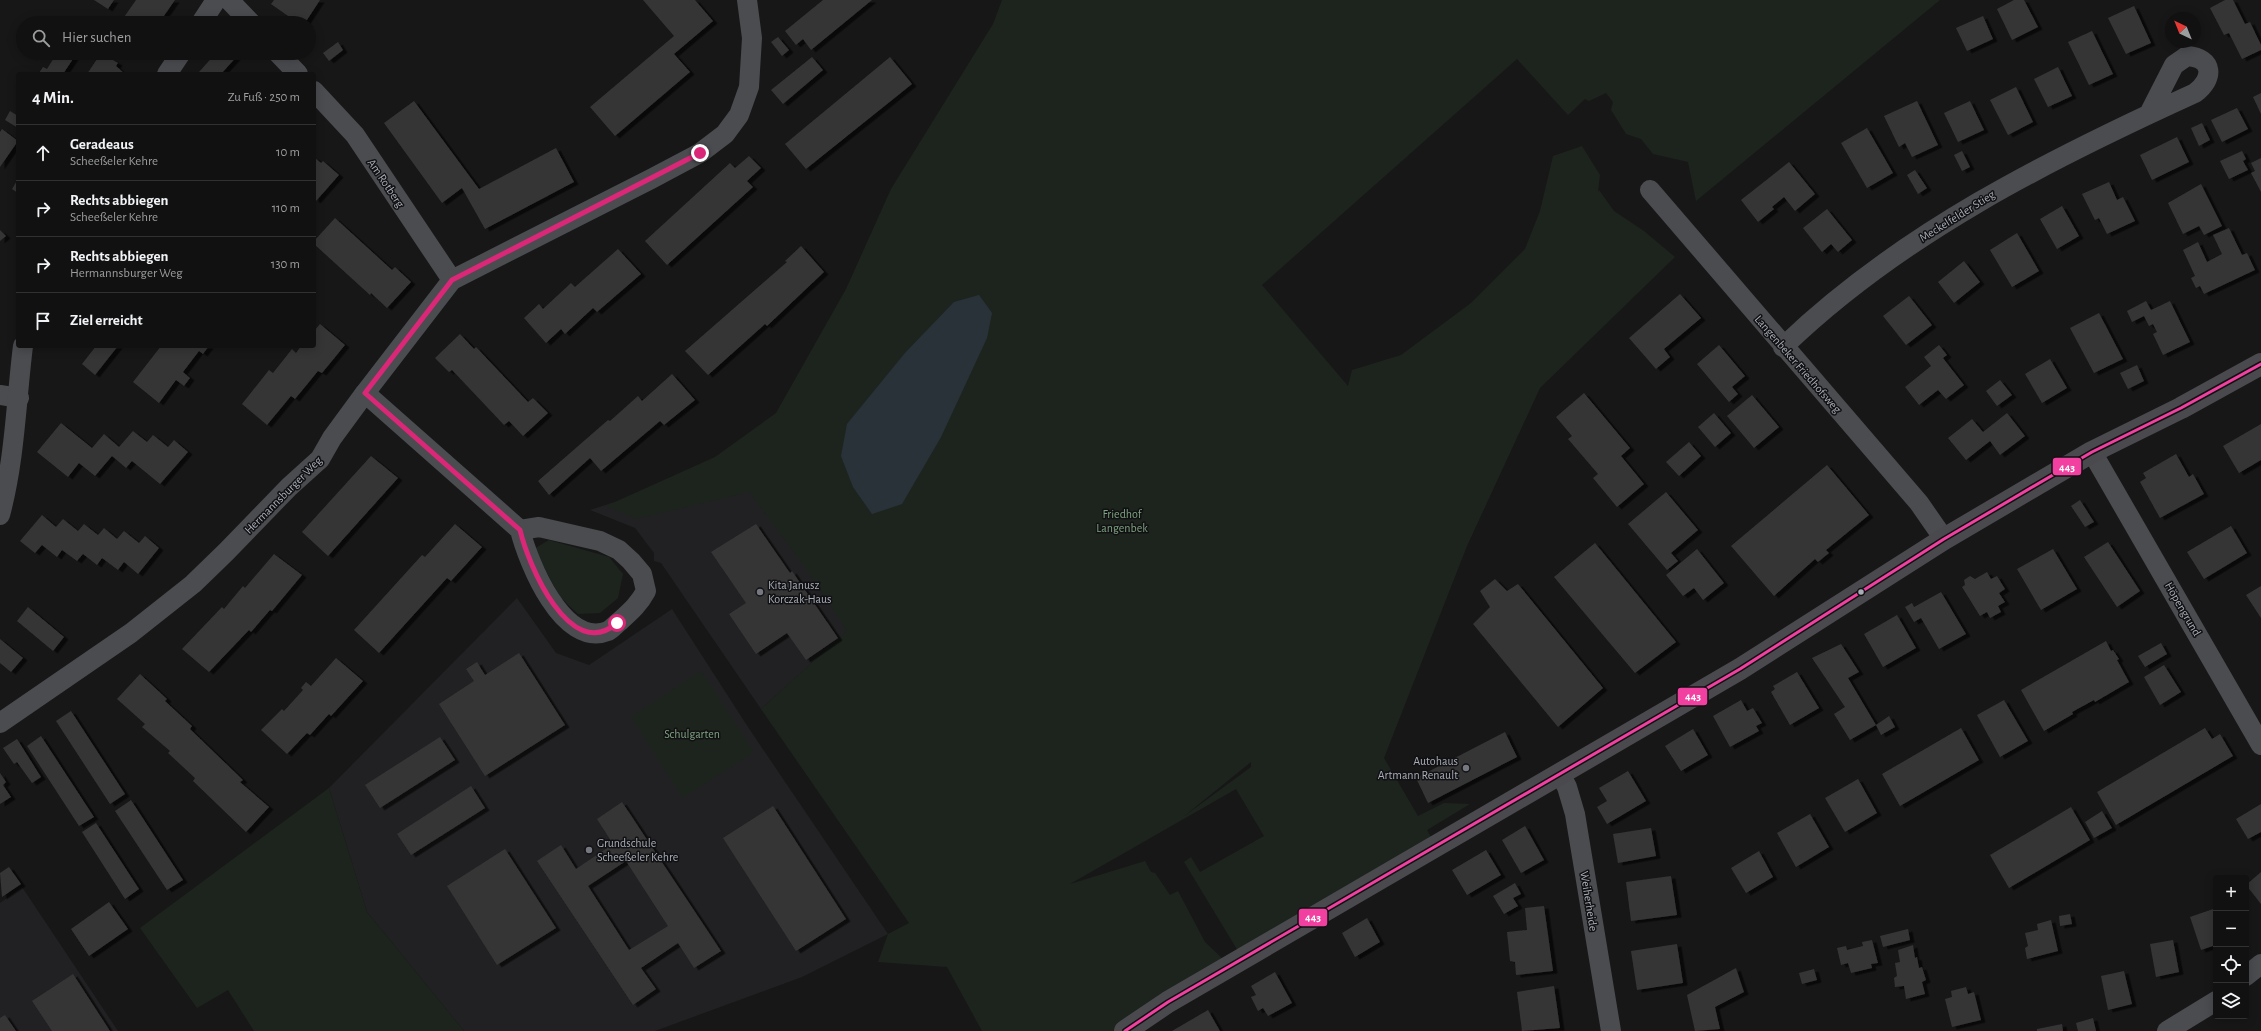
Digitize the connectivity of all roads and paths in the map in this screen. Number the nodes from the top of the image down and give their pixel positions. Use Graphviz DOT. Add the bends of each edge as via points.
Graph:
graph roads {
  1 [pos="216,0"];
  2 [pos="229,0"];
  3 [pos="747,0"];
  4 [pos="206,16"];
  5 [pos="244,16"];
  6 [pos="176,60"];
  7 [pos="285,60"];
  8 [pos="167,72"];
  9 [pos="296,72"];
  10 [pos="316,93"];
  11 [pos="2149,114"];
  12 [pos="1650,190"];
  13 [pos="452,280"];
  14 [pos="1783,347"];
  15 [pos="22,348"];
  16 [pos="2261,364"];
  17 [pos="365,393"];
  18 [pos="9,397"];
  19 [pos="2092,452"];
  20 [pos="0,514"];
  21 [pos="520,530"];
  22 [pos="1944,539"];
  23 [pos="0,723"];
  24 [pos="2261,745"];
  25 [pos="1560,774"];
  26 [pos="2261,964"];
  27 [pos="2249,974"];
  28 [pos="2213,1002"];
  29 [pos="1125,1031"];
  30 [pos="1611,1031"];
  31 [pos="2167,1031"];
  1 -- 4 [label="street"];
  2 -- 5 [label="street"];
  3 -- 13 [label="street, Hermannsburger Weg" via="752,38 749,87 739,115 725,134 700,153"];
  6 -- 8 [label="street"];
  7 -- 9 [label="street"];
  10 -- 13 [label="street, Am Rotberg" via="355,135"];
  11 -- 14 [label="street, Meckelfelder Stieg" via="2016,180 1932,231 1803,327"];
  12 -- 14 [label="street, Langenbeker Friedhofsweg"];
  13 -- 17 [label="street, Hermannsburger Weg"];
  14 -- 22 [label="street, Langenbeker Friedhofsweg" via="1919,503"];
  15 -- 18 [label="street"];
  16 -- 19 [label="main road" via="2181,408"];
  17 -- 21 [label="street"];
  17 -- 23 [label="street, Hermannsburger Weg" via="320,459 193,584 131,633"];
  18 -- 20 [label="street" via="8,486"];
  19 -- 22 [label="main road"];
  19 -- 24 [label="street, Höpengrund"];
  21 -- 21 [label="street" via="524,549 551,604 576,626 595,634 609,630 637,606 646,591 642,574 619,550 600,541 539,527"];
  22 -- 25 [label="main road" via="1740,669"];
  25 -- 29 [label="main road" via="1175,999"];
  25 -- 30 [label="street, Weiherheide" via="1575,814"];
  26 -- 27 [label="street"];
  28 -- 31 [label="street"];
}
